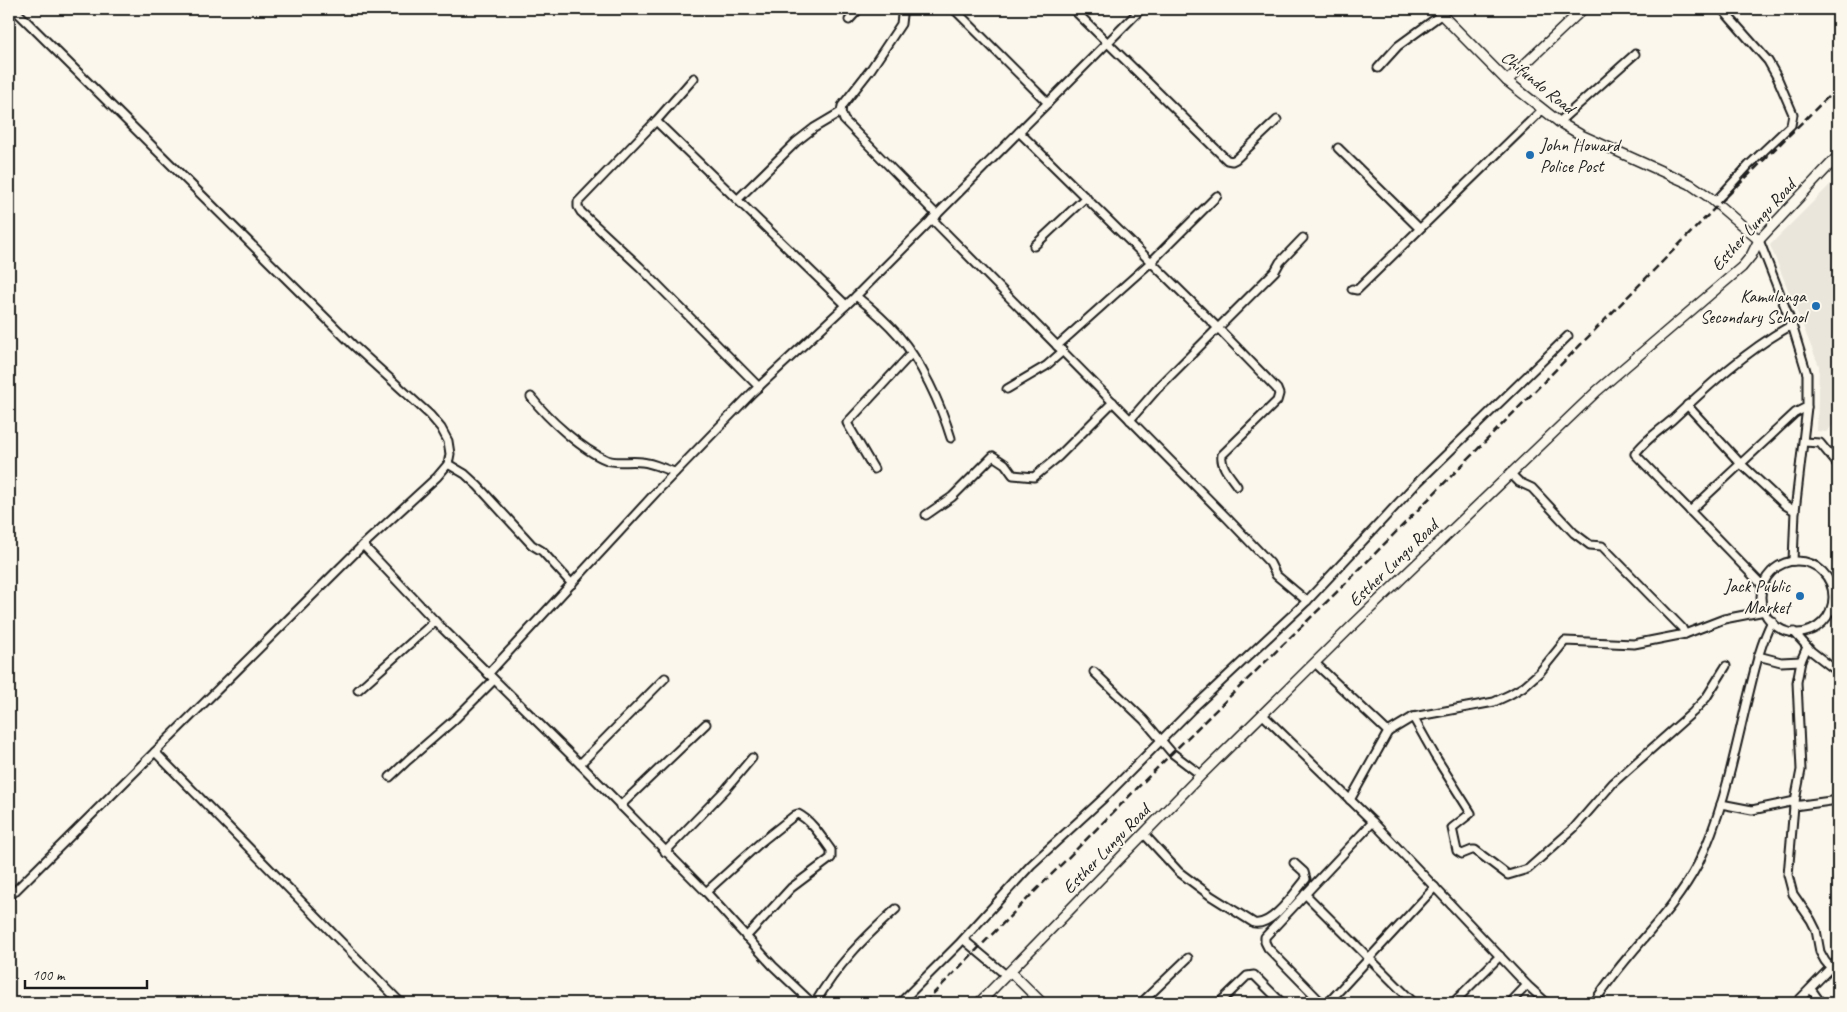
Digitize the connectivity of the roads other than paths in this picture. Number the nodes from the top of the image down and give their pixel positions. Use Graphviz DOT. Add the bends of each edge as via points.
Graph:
graph roads {
  1 [pos="14,9"];
  2 [pos="859,9"];
  3 [pos="900,9"];
  4 [pos="954,9"];
  5 [pos="1073,9"];
  6 [pos="1141,9"];
  7 [pos="1583,9"];
  8 [pos="1722,9"];
  9 [pos="1439,11"];
  10 [pos="849,20"];
  11 [pos="1108,42"];
  12 [pos="1635,54"];
  13 [pos="1378,68"];
  14 [pos="694,78"];
  15 [pos="1507,81"];
  16 [pos="1048,103"];
  17 [pos="1542,110"];
  18 [pos="841,112"];
  19 [pos="656,120"];
  20 [pos="1277,120"];
  21 [pos="1559,122"];
  22 [pos="1019,132"];
  23 [pos="1338,148"];
  24 [pos="1838,156"];
  25 [pos="1217,196"];
  26 [pos="1086,197"];
  27 [pos="738,199"];
  28 [pos="1715,202"];
  29 [pos="935,217"];
  30 [pos="1419,228"];
  31 [pos="1303,238"];
  32 [pos="1759,240"];
  33 [pos="1034,246"];
  34 [pos="1150,263"];
  35 [pos="1352,289"];
  36 [pos="856,296"];
  37 [pos="846,305"];
  38 [pos="1792,325"];
  39 [pos="1218,328"];
  40 [pos="1568,336"];
  41 [pos="1060,349"];
  42 [pos="911,354"];
  43 [pos="758,387"];
  44 [pos="1007,389"];
  45 [pos="531,397"];
  46 [pos="1112,402"];
  47 [pos="1687,405"];
  48 [pos="1808,407"];
  49 [pos="1130,420"];
  50 [pos="951,438"];
  51 [pos="1804,442"];
  52 [pos="1740,463"];
  53 [pos="448,464"];
  54 [pos="1838,465"];
  55 [pos="874,469"];
  56 [pos="675,472"];
  57 [pos="1510,473"];
  58 [pos="1237,486"];
  59 [pos="1690,511"];
  60 [pos="1795,511"];
  61 [pos="926,515"];
  62 [pos="363,545"];
  63 [pos="1794,561"];
  64 [pos="572,584"];
  65 [pos="1763,586"];
  66 [pos="1307,601"];
  67 [pos="1831,609"];
  68 [pos="1765,611"];
  69 [pos="1838,613"];
  70 [pos="435,620"];
  71 [pos="1772,621"];
  72 [pos="1794,632"];
  73 [pos="1685,634"];
  74 [pos="1807,647"];
  75 [pos="1758,656"];
  76 [pos="1801,661"];
  77 [pos="1315,663"];
  78 [pos="1726,666"];
  79 [pos="1094,672"];
  80 [pos="1838,672"];
  81 [pos="488,674"];
  82 [pos="664,678"];
  83 [pos="494,680"];
  84 [pos="358,690"];
  85 [pos="1263,715"];
  86 [pos="1413,717"];
  87 [pos="706,724"];
  88 [pos="1388,732"];
  89 [pos="1160,741"];
  90 [pos="155,752"];
  91 [pos="752,758"];
  92 [pos="580,764"];
  93 [pos="1201,776"];
  94 [pos="390,777"];
  95 [pos="1350,800"];
  96 [pos="1838,800"];
  97 [pos="1795,803"];
  98 [pos="1721,804"];
  99 [pos="620,806"];
  100 [pos="1373,822"];
  101 [pos="1144,834"];
  102 [pos="665,852"];
  103 [pos="1294,863"];
  104 [pos="1435,888"];
  105 [pos="706,892"];
  106 [pos="1304,894"];
  107 [pos="9,897"];
  108 [pos="896,909"];
  109 [pos="746,937"];
  110 [pos="964,940"];
  111 [pos="1500,956"];
  112 [pos="1188,958"];
  113 [pos="1369,958"];
  114 [pos="1838,960"];
  115 [pos="1830,967"];
  116 [pos="1009,974"];
  117 [pos="1528,985"];
  118 [pos="1811,989"];
  119 [pos="401,1003"];
  120 [pos="813,1003"];
  121 [pos="900,1003"];
  122 [pos="979,1003"];
  123 [pos="1042,1003"];
  124 [pos="1142,1003"];
  125 [pos="1219,1003"];
  126 [pos="1282,1003"];
  127 [pos="1322,1003"];
  128 [pos="1328,1003"];
  129 [pos="1414,1003"];
  130 [pos="1453,1003"];
  131 [pos="1510,1003"];
  132 [pos="1547,1003"];
  133 [pos="1594,1003"];
  134 [pos="1796,1003"];
  135 [pos="1821,1003"];
  1 -- 53 [label="street" via="353,345 430,415 448,440"];
  2 -- 10 [label="street"];
  3 -- 18 [label="street" via="900,24 842,106"];
  4 -- 16 [label="street"];
  5 -- 11 [label="street"];
  6 -- 11 [label="street"];
  7 -- 15 [label="street"];
  8 -- 28 [label="street" via="1768,61 1793,114 1791,125"];
  9 -- 13 [label="street"];
  9 -- 15 [label="street, Chifundo Road"];
  11 -- 16 [label="street"];
  11 -- 20 [label="street" via="1227,160 1236,159"];
  12 -- 21 [label="street"];
  14 -- 19 [label="street"];
  15 -- 17 [label="street, Chifundo Road"];
  16 -- 22 [label="street"];
  17 -- 21 [label="street, Chifundo Road"];
  17 -- 30 [label="street"];
  18 -- 27 [label="street" via="796,142"];
  18 -- 29 [label="street" via="844,120"];
  19 -- 27 [label="street"];
  19 -- 43 [label="street" via="578,202 578,207"];
  21 -- 28 [label="street, Chifundo Road" via="1690,184"];
  22 -- 26 [label="street"];
  22 -- 29 [label="street"];
  23 -- 30 [label="street"];
  24 -- 32 [label="street, Esther Lungu Road"];
  25 -- 34 [label="street"];
  26 -- 33 [label="street"];
  26 -- 34 [label="street"];
  27 -- 37 [label="street"];
  28 -- 32 [label="street, Chifundo Road"];
  29 -- 36 [label="street"];
  29 -- 41 [label="street"];
  30 -- 35 [label="street" via="1357,290"];
  31 -- 39 [label="street"];
  32 -- 38 [label="street"];
  32 -- 57 [label="street, Esther Lungu Road" via="1742,267 1597,391"];
  34 -- 39 [label="street"];
  34 -- 41 [label="street"];
  36 -- 37 [label="street"];
  36 -- 42 [label="street" via="898,334"];
  37 -- 43 [label="street"];
  38 -- 47 [label="street" via="1742,358"];
  38 -- 48 [label="street" via="1807,374"];
  39 -- 49 [label="street"];
  39 -- 58 [label="street" via="1277,388 1279,394 1277,401 1222,455 1221,461"];
  40 -- 66 [label="street" via="1416,485"];
  41 -- 44 [label="street" via="1046,366"];
  41 -- 46 [label="street"];
  42 -- 50 [label="street" via="936,396"];
  42 -- 55 [label="street" via="847,423"];
  43 -- 56 [label="street"];
  45 -- 56 [label="street" via="572,437 609,461 643,462"];
  46 -- 49 [label="street"];
  46 -- 61 [label="street" via="1034,477 1013,475 993,456 952,497"];
  47 -- 52 [label="street"];
  47 -- 59 [label="street" via="1635,454"];
  48 -- 51 [label="street"];
  48 -- 52 [label="street" via="1795,413"];
  49 -- 66 [label="street" via="1270,563 1276,575"];
  51 -- 54 [label="street" via="1820,443"];
  51 -- 60 [label="street"];
  52 -- 59 [label="street"];
  52 -- 60 [label="street"];
  53 -- 62 [label="street"];
  53 -- 64 [label="street" via="478,486"];
  56 -- 64 [label="street"];
  57 -- 73 [label="street" via="1532,488 1574,534 1590,545 1602,546"];
  57 -- 77 [label="street, Esther Lungu Road"];
  59 -- 65 [label="street"];
  60 -- 63 [label="street"];
  62 -- 70 [label="street"];
  62 -- 90 [label="street"];
  63 -- 65 [label="street" via="1778,566"];
  63 -- 67 [label="street" via="1814,565 1825,573 1832,586"];
  64 -- 81 [label="street"];
  65 -- 68 [label="street"];
  66 -- 89 [label="street"];
  67 -- 69 [label="street"];
  67 -- 72 [label="street" via="1818,626 1804,633"];
  68 -- 71 [label="street"];
  68 -- 73 [label="street" via="1724,619"];
  70 -- 81 [label="street"];
  70 -- 84 [label="street"];
  71 -- 72 [label="street" via="1778,627"];
  71 -- 75 [label="street"];
  72 -- 74 [label="street"];
  73 -- 86 [label="street" via="1634,644 1565,641 1540,672 1509,695 1494,702"];
  74 -- 76 [label="street"];
  74 -- 80 [label="street"];
  75 -- 76 [label="street" via="1781,662"];
  75 -- 98 [label="street"];
  76 -- 97 [label="street" via="1797,682 1801,770"];
  77 -- 85 [label="street, Esther Lungu Road"];
  77 -- 88 [label="street"];
  78 -- 86 [label="street" via="1693,712 1613,783 1574,828 1528,869 1508,875 1475,850 1462,854 1457,851 1452,828 1471,813"];
  79 -- 89 [label="street" via="1144,720"];
  81 -- 83 [label="street"];
  82 -- 92 [label="street"];
  83 -- 92 [label="street"];
  83 -- 94 [label="street"];
  85 -- 93 [label="street, Esther Lungu Road"];
  85 -- 95 [label="street"];
  86 -- 88 [label="street"];
  87 -- 99 [label="street"];
  88 -- 95 [label="street"];
  89 -- 93 [label="street"];
  89 -- 110 [label="street" via="1032,865"];
  90 -- 107 [label="street"];
  90 -- 119 [label="street"];
  91 -- 102 [label="street"];
  92 -- 99 [label="street"];
  93 -- 101 [label="street, Esther Lungu Road"];
  95 -- 100 [label="street"];
  96 -- 97 [label="street"];
  97 -- 98 [label="street" via="1752,810"];
  97 -- 115 [label="street" via="1788,865 1790,884 1816,930 1820,952"];
  98 -- 133 [label="street" via="1698,864 1684,886"];
  99 -- 102 [label="street"];
  100 -- 104 [label="street"];
  100 -- 106 [label="street"];
  101 -- 103 [label="street" via="1179,872 1258,924 1269,920 1306,879 1304,872"];
  101 -- 116 [label="street, Esther Lungu Road"];
  102 -- 105 [label="street"];
  104 -- 111 [label="street"];
  104 -- 113 [label="street"];
  105 -- 109 [label="street"];
  105 -- 109 [label="street" via="795,815 807,820 831,850 831,858 791,888"];
  106 -- 113 [label="street"];
  106 -- 127 [label="street" via="1268,933 1265,942"];
  108 -- 120 [label="street" via="851,952"];
  109 -- 120 [label="street"];
  110 -- 116 [label="street"];
  110 -- 121 [label="street"];
  111 -- 117 [label="street"];
  111 -- 130 [label="street"];
  112 -- 124 [label="street"];
  113 -- 128 [label="street"];
  113 -- 129 [label="street"];
  114 -- 115 [label="street"];
  115 -- 118 [label="street"];
  116 -- 122 [label="street, Esther Lungu Road"];
  116 -- 123 [label="street"];
  117 -- 131 [label="street"];
  117 -- 132 [label="street"];
  118 -- 134 [label="street"];
  118 -- 135 [label="street"];
  125 -- 126 [label="street" via="1247,976 1254,975"];
}
